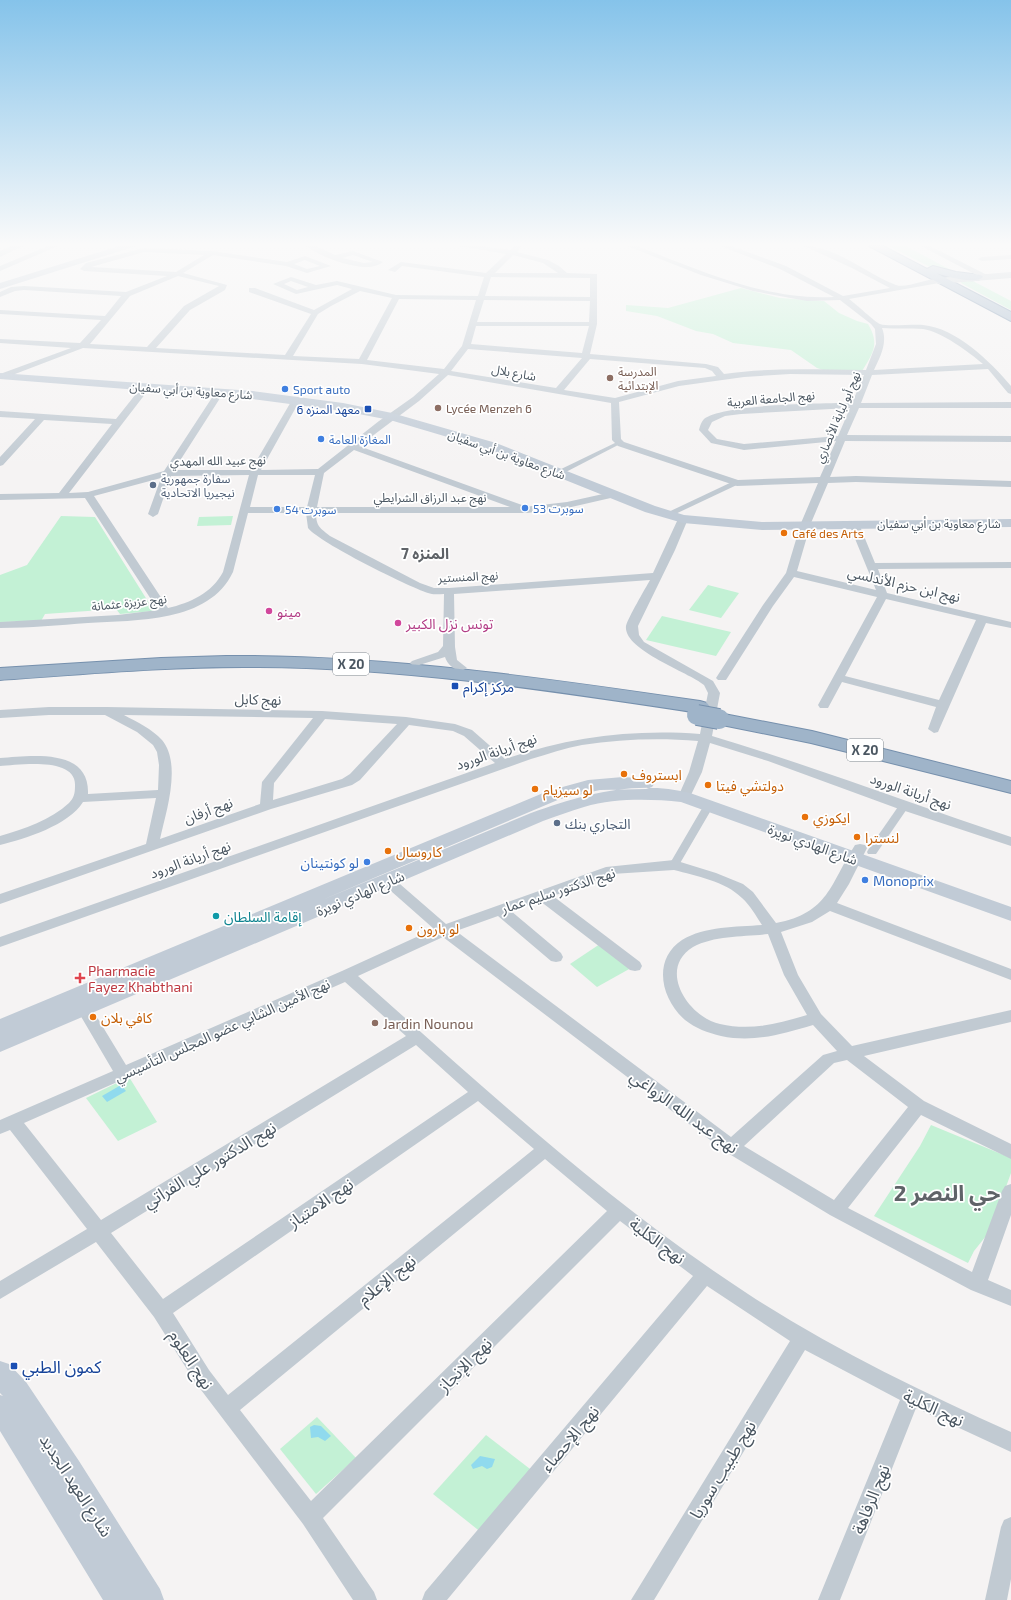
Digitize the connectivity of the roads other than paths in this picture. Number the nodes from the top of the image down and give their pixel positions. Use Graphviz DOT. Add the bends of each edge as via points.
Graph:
graph roads {
  1 [pos="105,321"];
  2 [pos="176,321"];
  3 [pos="311,321"];
  4 [pos="384,321"];
  5 [pos="475,321"];
  6 [pos="871,321"];
  7 [pos="593,322"];
  8 [pos="474,324"];
  9 [pos="878,326"];
  10 [pos="0,341"];
  11 [pos="82,346"];
  12 [pos="466,346"];
  13 [pos="150,349"];
  14 [pos="587,356"];
  15 [pos="288,357"];
  16 [pos="362,362"];
  17 [pos="990,366"];
  18 [pos="446,372"];
  19 [pos="868,373"];
  20 [pos="1,376"];
  21 [pos="723,378"];
  22 [pos="146,387"];
  23 [pos="1011,391"];
  24 [pos="220,392"];
  25 [pos="557,392"];
  26 [pos="296,400"];
  27 [pos="615,401"];
  28 [pos="855,405"];
  29 [pos="1011,405"];
  30 [pos="0,414"];
  31 [pos="42,417"];
  32 [pos="387,420"];
  33 [pos="117,422"];
  34 [pos="842,438"];
  35 [pos="1011,439"];
  36 [pos="619,443"];
  37 [pos="352,446"];
  38 [pos="4,451"];
  39 [pos="0,463"];
  40 [pos="320,472"];
  41 [pos="559,472"];
  42 [pos="167,473"];
  43 [pos="254,473"];
  44 [pos="824,479"];
  45 [pos="737,484"];
  46 [pos="1011,484"];
  47 [pos="88,495"];
  48 [pos="612,495"];
  49 [pos="61,496"];
  50 [pos="0,497"];
  51 [pos="245,510"];
  52 [pos="311,510"];
  53 [pos="527,510"];
  54 [pos="153,514"];
  55 [pos="666,515"];
  56 [pos="683,519"];
  57 [pos="1011,522"];
  58 [pos="854,524"];
  59 [pos="803,530"];
  60 [pos="871,566"];
  61 [pos="1011,566"];
  62 [pos="791,573"];
  63 [pos="657,576"];
  64 [pos="449,591"];
  65 [pos="883,595"];
  66 [pos="165,612"];
  67 [pos="983,618"];
  68 [pos="1011,624"];
  69 [pos="0,625"];
  70 [pos="449,646"];
  71 [pos="191,663"];
  72 [pos="416,663"];
  73 [pos="165,668"];
  74 [pos="461,668"];
  75 [pos="0,669"];
  76 [pos="0,674"];
  77 [pos="722,678"];
  78 [pos="839,678"];
  79 [pos="0,681"];
  80 [pos="0,686"];
  81 [pos="588,690"];
  82 [pos="943,705"];
  83 [pos="824,706"];
  84 [pos="107,711"];
  85 [pos="698,711"];
  86 [pos="0,714"];
  87 [pos="720,714"];
  88 [pos="322,715"];
  89 [pos="406,722"];
  90 [pos="934,729"];
  91 [pos="706,738"];
  92 [pos="0,762"];
  93 [pos="503,764"];
  94 [pos="1011,776"];
  95 [pos="1011,787"];
  96 [pos="687,792"];
  97 [pos="163,794"];
  98 [pos="81,798"];
  99 [pos="709,805"];
  100 [pos="266,806"];
  101 [pos="904,806"];
  102 [pos="0,841"];
  103 [pos="1011,842"];
  104 [pos="152,847"];
  105 [pos="862,853"];
  106 [pos="674,865"];
  107 [pos="388,881"];
  108 [pos="541,894"];
  109 [pos="0,899"];
  110 [pos="1011,901"];
  111 [pos="829,905"];
  112 [pos="500,910"];
  113 [pos="1011,914"];
  114 [pos="773,929"];
  115 [pos="444,930"];
  116 [pos="0,942"];
  117 [pos="556,957"];
  118 [pos="635,966"];
  119 [pos="347,975"];
  120 [pos="1011,975"];
  121 [pos="84,1008"];
  122 [pos="1011,1016"];
  123 [pos="816,1018"];
  124 [pos="0,1028"];
  125 [pos="417,1037"];
  126 [pos="0,1044"];
  127 [pos="849,1053"];
  128 [pos="123,1073"];
  129 [pos="478,1093"];
  130 [pos="918,1106"];
  131 [pos="7,1124"];
  132 [pos="732,1147"];
  133 [pos="546,1149"];
  134 [pos="1011,1152"];
  135 [pos="1011,1190"];
  136 [pos="836,1210"];
  137 [pos="619,1212"];
  138 [pos="98,1232"];
  139 [pos="705,1275"];
  140 [pos="977,1284"];
  141 [pos="0,1291"];
  142 [pos="1011,1298"];
  143 [pos="161,1311"];
  144 [pos="802,1338"];
  145 [pos="0,1373"];
  146 [pos="911,1398"];
  147 [pos="0,1408"];
  148 [pos="226,1409"];
  149 [pos="1011,1442"];
  150 [pos="310,1517"];
  151 [pos="1011,1527"];
  152 [pos="120,1600"];
  153 [pos="148,1600"];
  154 [pos="366,1600"];
  155 [pos="433,1600"];
  156 [pos="642,1600"];
  157 [pos="829,1600"];
  158 [pos="996,1600"];
  1 -- 11 [label="street"];
  2 -- 13 [label="street"];
  3 -- 15 [label="street"];
  4 -- 16 [label="street"];
  5 -- 8 [label="street"];
  6 -- 9 [label="street"];
  7 -- 8 [label="street"];
  7 -- 14 [label="street"];
  8 -- 12 [label="street"];
  9 -- 17 [label="street" via="933,329 975,353"];
  9 -- 19 [label="street, نهج أبو لبابة الأنصاري" via="880,346"];
  10 -- 11 [label="street, شارع بلال"];
  11 -- 13 [label="street, شارع بلال"];
  11 -- 20 [label="street"];
  12 -- 14 [label="street"];
  12 -- 18 [label="street"];
  13 -- 15 [label="street, شارع بلال"];
  14 -- 21 [label="street" via="706,366 715,369"];
  14 -- 25 [label="street"];
  15 -- 16 [label="street, شارع بلال"];
  16 -- 18 [label="street, شارع بلال"];
  17 -- 19 [label="street"];
  17 -- 23 [label="street"];
  18 -- 25 [label="street, شارع بلال"];
  18 -- 32 [label="street" via="416,400"];
  19 -- 21 [label="street" via="762,373"];
  19 -- 28 [label="street, نهج أبو لبابة الأنصاري"];
  20 -- 22 [label="main road, شارع معاوية بن أبي سفيان"];
  21 -- 27 [label="street" via="678,384"];
  22 -- 24 [label="main road, شارع معاوية بن أبي سفيان"];
  22 -- 33 [label="street"];
  24 -- 26 [label="main road, شارع معاوية بن أبي سفيان"];
  24 -- 42 [label="street"];
  25 -- 27 [label="street, شارع بلال"];
  26 -- 32 [label="main road, شارع معاوية بن أبي سفيان"];
  26 -- 43 [label="street, نهج عزيزة عثمانة"];
  27 -- 36 [label="street"];
  28 -- 29 [label="street"];
  28 -- 34 [label="street, نهج أبو لبابة الأنصاري"];
  28 -- 34 [label="street, نهج الجامعة العربية" via="763,410 720,416 709,420 703,430 714,440 736,446"];
  30 -- 31 [label="street"];
  31 -- 33 [label="street"];
  31 -- 38 [label="street"];
  32 -- 37 [label="street"];
  32 -- 41 [label="main road, شارع معاوية بن أبي سفيان" via="492,446"];
  33 -- 49 [label="street"];
  34 -- 35 [label="street"];
  34 -- 44 [label="street, نهج أبو لبابة الأنصاري"];
  36 -- 41 [label="street"];
  36 -- 45 [label="street"];
  37 -- 40 [label="street"];
  37 -- 53 [label="street"];
  38 -- 39 [label="street"];
  40 -- 43 [label="street, نهج عبيد الله المهدي"];
  40 -- 52 [label="street, نهج المنستير"];
  41 -- 48 [label="main road, شارع معاوية بن أبي سفيان"];
  42 -- 43 [label="street, نهج عبيد الله المهدي"];
  42 -- 47 [label="street, نهج عبيد الله المهدي"];
  42 -- 54 [label="street"];
  43 -- 51 [label="street, نهج عزيزة عثمانة"];
  44 -- 45 [label="street"];
  44 -- 46 [label="street"];
  44 -- 59 [label="street, نهج أبو لبابة الأنصاري"];
  45 -- 55 [label="street"];
  47 -- 49 [label="street, نهج عبيد الله المهدي"];
  47 -- 66 [label="street"];
  48 -- 53 [label="street, نهج عبد الرزاق الشرايطي"];
  48 -- 55 [label="main road, شارع معاوية بن أبي سفيان"];
  49 -- 50 [label="street, نهج عبيد الله المهدي"];
  51 -- 52 [label="street, نهج عبد الرزاق الشرايطي"];
  51 -- 66 [label="street, نهج عزيزة عثمانة" via="228,572 222,583 206,598 180,609"];
  52 -- 53 [label="street, نهج عبد الرزاق الشرايطي"];
  52 -- 64 [label="street, نهج المنستير" via="314,528 326,538 416,585"];
  55 -- 56 [label="main road, شارع معاوية بن أبي سفيان"];
  56 -- 59 [label="main road, شارع معاوية بن أبي سفيان"];
  56 -- 63 [label="street"];
  57 -- 58 [label="main road, شارع معاوية بن أبي سفيان"];
  58 -- 59 [label="main road, شارع معاوية بن أبي سفيان"];
  58 -- 60 [label="street"];
  59 -- 62 [label="street, نهج أبو لبابة الأنصاري"];
  60 -- 61 [label="street"];
  60 -- 65 [label="street"];
  62 -- 65 [label="street, نهج ابن حزم الأندلسي"];
  62 -- 77 [label="street, نهج أبو لبابة الأنصاري"];
  63 -- 64 [label="street, نهج المنستير"];
  63 -- 91 [label="street" via="632,626 633,635 640,644 709,683 714,693"];
  64 -- 70 [label="street"];
  65 -- 67 [label="street, نهج ابن حزم الأندلسي"];
  65 -- 78 [label="street"];
  66 -- 69 [label="street, نهج عزيزة عثمانة" via="120,618"];
  67 -- 68 [label="street, نهج ابن حزم الأندلسي"];
  67 -- 82 [label="street"];
  70 -- 72 [label="street" via="442,654"];
  70 -- 74 [label="street" via="452,661"];
  71 -- 72 [label="highway" via="295,655"];
  71 -- 73 [label="highway, X 20"];
  71 -- 81 [label="highway, X 20" via="256,661 384,666"];
  72 -- 74 [label="highway"];
  73 -- 75 [label="highway" via="86,664"];
  73 -- 76 [label="highway, X 20"];
  73 -- 79 [label="highway, X 20"];
  73 -- 80 [label="highway" via="86,681"];
  73 -- 85 [label="highway, X 20" via="380,674"];
  74 -- 81 [label="highway"];
  78 -- 82 [label="street"];
  78 -- 83 [label="street"];
  81 -- 85 [label="highway, X 20"];
  82 -- 90 [label="street"];
  84 -- 86 [label="street, نهج كابل"];
  84 -- 88 [label="street, نهج كابل"];
  84 -- 97 [label="street" via="150,735 164,752 166,760"];
  85 -- 87 [label="highway, X 20, bridge"];
  87 -- 94 [label="highway, X 20" via="815,726"];
  87 -- 95 [label="highway, X 20"];
  88 -- 89 [label="street, نهج كابل"];
  88 -- 100 [label="street" via="268,782"];
  89 -- 93 [label="street, نهج كابل" via="455,728 468,733"];
  89 -- 100 [label="street, نهج أرفان" via="355,777 337,786"];
  91 -- 93 [label="street, نهج أريانة الورود" via="663,735 596,740 548,750"];
  91 -- 96 [label="street"];
  91 -- 101 [label="street, نهج أريانة الورود" via="772,758"];
  92 -- 98 [label="street" via="52,761 64,764 74,770 81,780"];
  93 -- 116 [label="street, نهج أريانة الورود"];
  96 -- 99 [label="main road, شارع الهادي نويرة"];
  96 -- 105 [label="main road, شارع الهادي نويرة"];
  96 -- 107 [label="main road, شارع الهادي نويرة" via="631,794 583,801 537,817"];
  96 -- 124 [label="main road, شارع الهادي نويرة" via="671,785 609,783 585,786 554,795"];
  97 -- 98 [label="street"];
  97 -- 104 [label="street"];
  98 -- 102 [label="street" via="50,823"];
  99 -- 105 [label="main road, شارع الهادي نويرة"];
  99 -- 106 [label="street"];
  100 -- 104 [label="street, نهج أرفان"];
  101 -- 103 [label="street, نهج أريانة الورود"];
  101 -- 105 [label="street"];
  104 -- 109 [label="street, نهج أرفان"];
  105 -- 110 [label="main road, شارع الهادي نويرة"];
  105 -- 111 [label="street"];
  105 -- 113 [label="main road, شارع الهادي نويرة"];
  106 -- 108 [label="street, نهج الدكتور سليم عمار" via="611,870"];
  106 -- 114 [label="street, نهج الدكتور سليم عمار" via="738,887 748,895"];
  107 -- 115 [label="street, نهج عبد الله الزواغي"];
  107 -- 121 [label="main road, شارع الهادي نويرة"];
  108 -- 112 [label="street, نهج الدكتور سليم عمار"];
  108 -- 118 [label="street"];
  111 -- 114 [label="street" via="793,924"];
  111 -- 120 [label="street"];
  112 -- 115 [label="street, نهج الدكتور سليم عمار"];
  112 -- 117 [label="street"];
  114 -- 123 [label="street, نهج الدكتور سليم عمار" via="791,975"];
  114 -- 123 [label="street" via="706,936 687,943 674,954 670,967 670,982 676,997 685,1011 700,1023 721,1031 765,1034"];
  115 -- 119 [label="street, نهج الأمين الشابي عضو المجلس التأسيسي"];
  115 -- 132 [label="street, نهج عبد الله الزواغي"];
  119 -- 125 [label="street, نهج الكلية"];
  119 -- 128 [label="street, نهج الأمين الشابي عضو المجلس التأسيسي"];
  121 -- 126 [label="main road, شارع الهادي نويرة"];
  121 -- 128 [label="street"];
  122 -- 127 [label="street"];
  123 -- 127 [label="street, نهج الدكتور سليم عمار"];
  125 -- 129 [label="street, نهج الكلية"];
  125 -- 138 [label="street, نهج الدكتور علي الفراتي"];
  127 -- 130 [label="street, نهج الدكتور سليم عمار"];
  127 -- 132 [label="street" via="829,1059"];
  128 -- 131 [label="street, نهج الأمين الشابي عضو المجلس التأسيسي"];
  129 -- 133 [label="street, نهج الكلية"];
  129 -- 143 [label="street, نهج الامتياز"];
  130 -- 134 [label="street, نهج الدكتور سليم عمار"];
  130 -- 136 [label="street"];
  131 -- 138 [label="street, نهج العلوم"];
  132 -- 136 [label="street, نهج عبد الله الزواغي"];
  133 -- 137 [label="street, نهج الكلية"];
  133 -- 148 [label="street, نهج الإعلام"];
  135 -- 140 [label="street"];
  136 -- 140 [label="street, نهج عبد الله الزواغي"];
  137 -- 139 [label="street, نهج الكلية"];
  137 -- 150 [label="street, نهج الإنجاز"];
  138 -- 141 [label="street, نهج الدكتور علي الفراتي"];
  138 -- 143 [label="street, نهج العلوم"];
  139 -- 144 [label="street, نهج الكلية"];
  139 -- 155 [label="street, نهج الإحصاء"];
  140 -- 142 [label="street, نهج عبد الله الزواغي"];
  143 -- 148 [label="street, نهج العلوم"];
  144 -- 146 [label="street, نهج الكلية"];
  144 -- 156 [label="street, نهج طبيب سوريا"];
  145 -- 153 [label="main road, شارع العهد الجديد" via="16,1391 69,1471"];
  146 -- 149 [label="street, نهج الكلية"];
  146 -- 157 [label="street, نهج الرفاهة"];
  147 -- 152 [label="main road, شارع العهد الجديد" via="23,1441"];
  148 -- 150 [label="street, نهج العلوم"];
  150 -- 154 [label="street, نهج العلوم"];
  151 -- 158 [label="street"];
}
